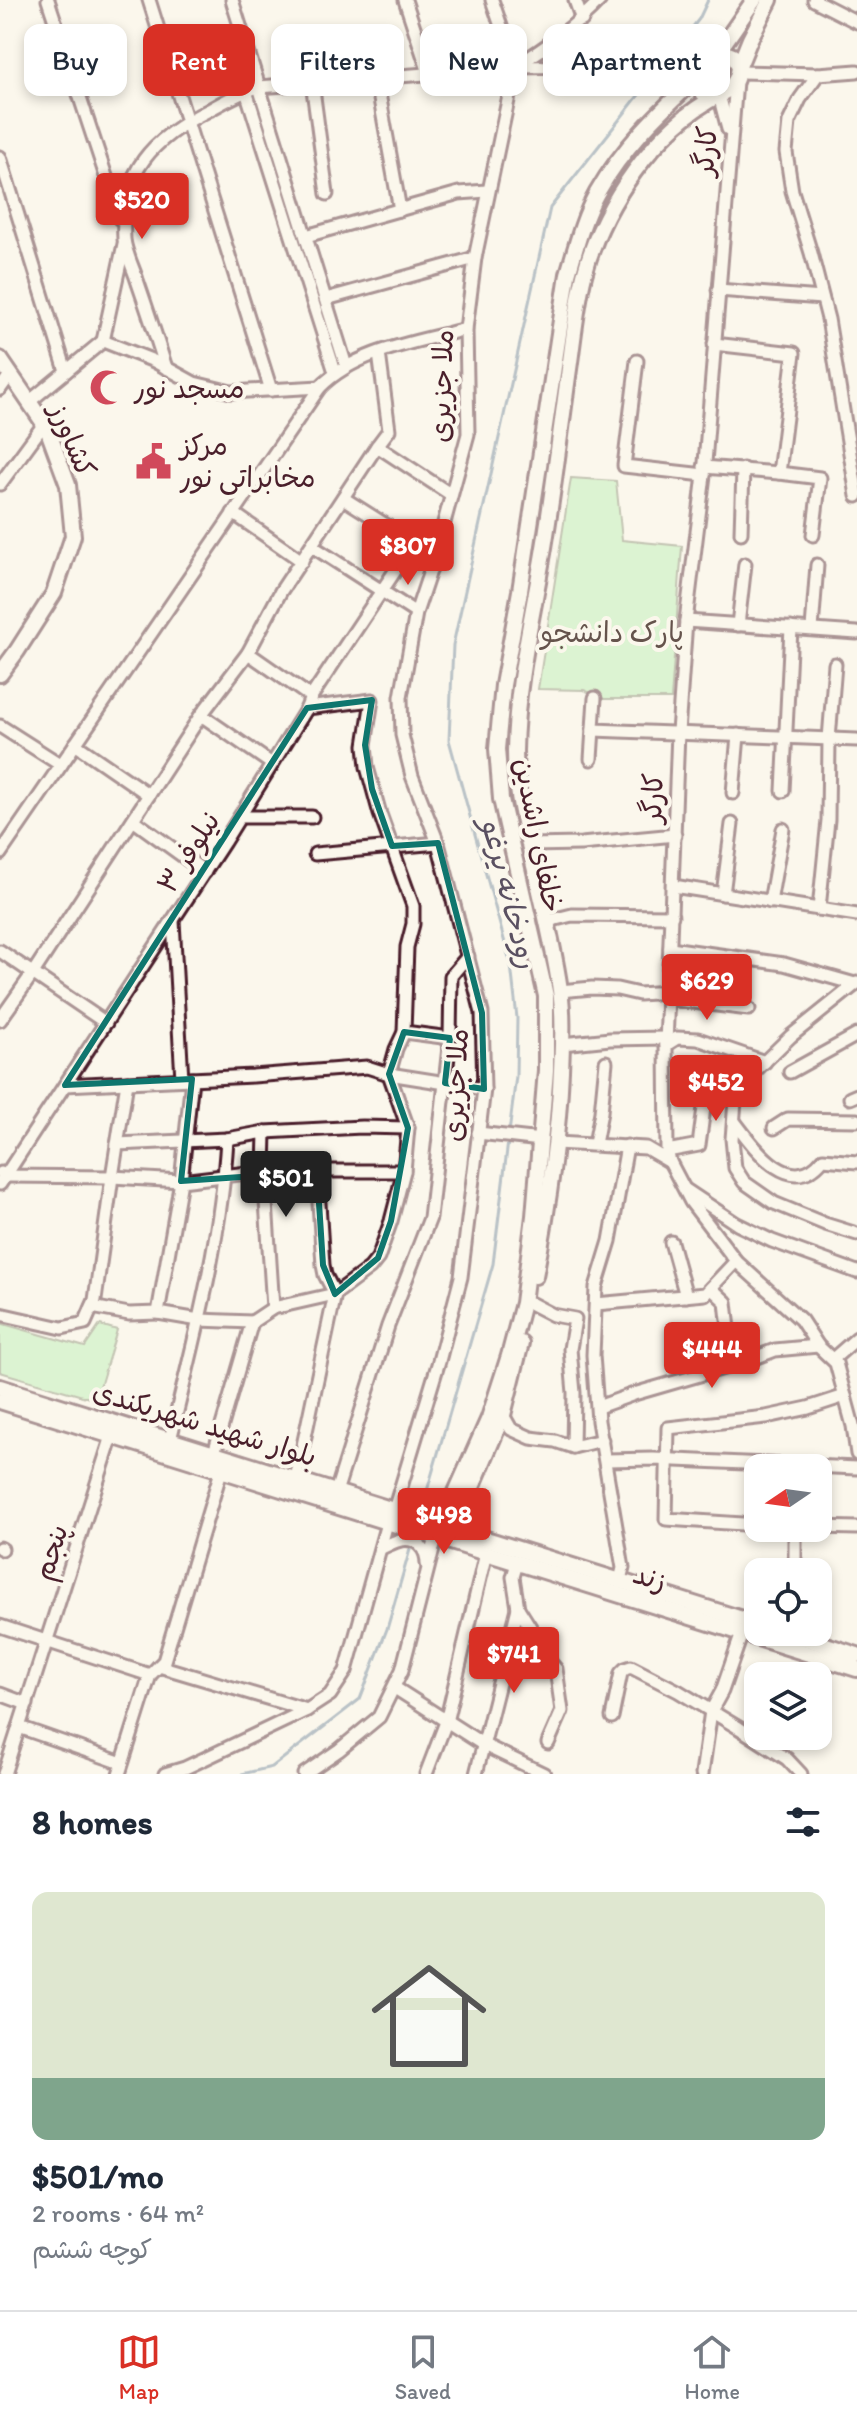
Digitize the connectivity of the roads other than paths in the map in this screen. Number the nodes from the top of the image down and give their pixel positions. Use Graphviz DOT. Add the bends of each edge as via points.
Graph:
graph roads {
  1 [pos="48,0"];
  2 [pos="149,0"];
  3 [pos="232,0"];
  4 [pos="405,0"];
  5 [pos="492,0"];
  6 [pos="575,0"];
  7 [pos="600,0"];
  8 [pos="754,0"];
  9 [pos="770,0"];
  10 [pos="814,0"];
  11 [pos="582,20"];
  12 [pos="857,22"];
  13 [pos="500,24"];
  14 [pos="730,35"];
  15 [pos="420,46"];
  16 [pos="730,56"];
  17 [pos="527,59"];
  18 [pos="857,71"];
  19 [pos="738,73"];
  20 [pos="818,74"];
  21 [pos="271,86"];
  22 [pos="259,87"];
  23 [pos="730,87"];
  24 [pos="255,88"];
  25 [pos="236,96"];
  26 [pos="248,96"];
  27 [pos="314,96"];
  28 [pos="379,96"];
  29 [pos="508,96"];
  30 [pos="675,96"];
  31 [pos="717,96"];
  32 [pos="719,96"];
  33 [pos="187,121"];
  34 [pos="730,141"];
  35 [pos="0,157"];
  36 [pos="487,191"];
  37 [pos="327,194"];
  38 [pos="400,210"];
  39 [pos="306,236"];
  40 [pos="124,241"];
  41 [pos="475,258"];
  42 [pos="718,290"];
  43 [pos="822,298"];
  44 [pos="326,299"];
  45 [pos="466,329"];
  46 [pos="103,341"];
  47 [pos="714,344"];
  48 [pos="379,353"];
  49 [pos="0,359"];
  50 [pos="637,361"];
  51 [pos="166,368"];
  52 [pos="340,369"];
  53 [pos="66,371"];
  54 [pos="10,375"];
  55 [pos="320,387"];
  56 [pos="0,389"];
  57 [pos="271,390"];
  58 [pos="29,402"];
  59 [pos="44,424"];
  60 [pos="377,446"];
  61 [pos="743,469"];
  62 [pos="704,471"];
  63 [pos="779,473"];
  64 [pos="0,484"];
  65 [pos="450,494"];
  66 [pos="857,496"];
  67 [pos="343,498"];
  68 [pos="233,513"];
  69 [pos="741,533"];
  70 [pos="813,535"];
  71 [pos="413,544"];
  72 [pos="312,546"];
  73 [pos="435,556"];
  74 [pos="302,561"];
  75 [pos="745,564"];
  76 [pos="817,565"];
  77 [pos="381,592"];
  78 [pos="416,613"];
  79 [pos="686,621"];
  80 [pos="738,625"];
  81 [pos="791,628"];
  82 [pos="812,629"];
  83 [pos="857,633"];
  84 [pos="248,653"];
  85 [pos="835,664"];
  86 [pos="0,674"];
  87 [pos="595,698"];
  88 [pos="309,703"];
  89 [pos="201,715"];
  90 [pos="0,726"];
  91 [pos="593,730"];
  92 [pos="678,732"];
  93 [pos="738,735"];
  94 [pos="785,737"];
  95 [pos="829,739"];
  96 [pos="857,740"];
  97 [pos="75,744"];
  98 [pos="591,759"];
  99 [pos="272,764"];
  100 [pos="61,765"];
  101 [pos="783,791"];
  102 [pos="733,793"];
  103 [pos="149,795"];
  104 [pos="240,817"];
  105 [pos="312,817"];
  106 [pos="133,820"];
  107 [pos="732,824"];
  108 [pos="783,829"];
  109 [pos="675,835"];
  110 [pos="438,843"];
  111 [pos="529,845"];
  112 [pos="392,846"];
  113 [pos="0,854"];
  114 [pos="315,854"];
  115 [pos="205,872"];
  116 [pos="673,886"];
  117 [pos="723,894"];
  118 [pos="770,902"];
  119 [pos="819,909"];
  120 [pos="857,915"];
  121 [pos="672,916"];
  122 [pos="173,921"];
  123 [pos="548,921"];
  124 [pos="670,948"];
  125 [pos="0,951"];
  126 [pos="468,956"];
  127 [pos="33,973"];
  128 [pos="856,983"];
  129 [pos="560,991"];
  130 [pos="668,996"];
  131 [pos="749,1009"];
  132 [pos="0,1020"];
  133 [pos="106,1023"];
  134 [pos="404,1032"];
  135 [pos="857,1035"];
  136 [pos="450,1038"];
  137 [pos="666,1041"];
  138 [pos="562,1044"];
  139 [pos="606,1062"];
  140 [pos="765,1062"];
  141 [pos="790,1072"];
  142 [pos="389,1074"];
  143 [pos="187,1079"];
  144 [pos="127,1082"];
  145 [pos="445,1083"];
  146 [pos="65,1085"];
  147 [pos="484,1089"];
  148 [pos="706,1093"];
  149 [pos="857,1120"];
  150 [pos="734,1121"];
  151 [pos="408,1128"];
  152 [pos="774,1128"];
  153 [pos="265,1132"];
  154 [pos="478,1133"];
  155 [pos="227,1139"];
  156 [pos="548,1141"];
  157 [pos="186,1142"];
  158 [pos="117,1144"];
  159 [pos="595,1144"];
  160 [pos="627,1146"];
  161 [pos="668,1156"];
  162 [pos="857,1162"];
  163 [pos="264,1171"];
  164 [pos="404,1171"];
  165 [pos="317,1172"];
  166 [pos="112,1177"];
  167 [pos="225,1177"];
  168 [pos="2,1178"];
  169 [pos="181,1181"];
  170 [pos="683,1188"];
  171 [pos="857,1234"];
  172 [pos="671,1242"];
  173 [pos="736,1261"];
  174 [pos="857,1272"];
  175 [pos="711,1288"];
  176 [pos="335,1294"];
  177 [pos="686,1296"];
  178 [pos="530,1303"];
  179 [pos="596,1304"];
  180 [pos="92,1307"];
  181 [pos="273,1308"];
  182 [pos="158,1313"];
  183 [pos="0,1314"];
  184 [pos="199,1320"];
  185 [pos="252,1322"];
  186 [pos="857,1338"];
  187 [pos="818,1346"];
  188 [pos="833,1359"];
  189 [pos="733,1365"];
  190 [pos="0,1387"];
  191 [pos="845,1396"];
  192 [pos="0,1401"];
  193 [pos="598,1407"];
  194 [pos="854,1413"];
  195 [pos="503,1415"];
  196 [pos="112,1436"];
  197 [pos="170,1440"];
  198 [pos="602,1440"];
  199 [pos="573,1447"];
  200 [pos="214,1453"];
  201 [pos="857,1454"];
  202 [pos="606,1460"];
  203 [pos="667,1461"];
  204 [pos="857,1468"];
  205 [pos="221,1471"];
  206 [pos="296,1479"];
  207 [pos="336,1492"];
  208 [pos="390,1516"];
  209 [pos="744,1524"];
  210 [pos="832,1527"];
  211 [pos="857,1528"];
  212 [pos="438,1533"];
  213 [pos="381,1548"];
  214 [pos="486,1553"];
  215 [pos="517,1563"];
  216 [pos="620,1580"];
  217 [pos="518,1608"];
  218 [pos="744,1620"];
  219 [pos="0,1626"];
  220 [pos="742,1633"];
  221 [pos="47,1641"];
  222 [pos="829,1646"];
  223 [pos="857,1655"];
  224 [pos="159,1666"];
  225 [pos="857,1669"];
  226 [pos="150,1675"];
  227 [pos="395,1688"];
  228 [pos="0,1694"];
  229 [pos="27,1704"];
  230 [pos="307,1710"];
  231 [pos="711,1711"];
  232 [pos="612,1717"];
  233 [pos="446,1722"];
  234 [pos="19,1727"];
  235 [pos="548,1743"];
  236 [pos="484,1745"];
  237 [pos="120,1768"];
  238 [pos="3,1772"];
  239 [pos="797,1773"];
  240 [pos="165,1774"];
  241 [pos="304,1774"];
  242 [pos="426,1774"];
  243 [pos="476,1774"];
  244 [pos="544,1774"];
  245 [pos="702,1774"];
  1 -- 40 [label="street" via="118,207"];
  2 -- 33 [label="street"];
  3 -- 22 [label="street"];
  4 -- 15 [label="street"];
  5 -- 13 [label="street"];
  6 -- 11 [label="street"];
  7 -- 11 [label="street"];
  8 -- 14 [label="main road"];
  9 -- 19 [label="main road"];
  10 -- 12 [label="street"];
  11 -- 17 [label="street"];
  16 -- 19 [label="main road"];
  18 -- 20 [label="street"];
  19 -- 20 [label="street"];
  19 -- 23 [label="main road"];
  19 -- 34 [label="street, کارگر"];
  20 -- 43 [label="street" via="789,122 786,152"];
  21 -- 22 [label="street"];
  22 -- 24 [label="street"];
  22 -- 39 [label="street"];
  25 -- 33 [label="street"];
  26 -- 52 [label="street"];
  27 -- 37 [label="street"];
  28 -- 38 [label="street"];
  29 -- 36 [label="street, ملا جزیری"];
  30 -- 156 [label="main road, خلفای راشدین" via="625,151 579,235 568,274 503,685 497,749 501,799 546,996"];
  31 -- 111 [label="main road" via="671,130 627,181 584,274 517,705 515,754"];
  32 -- 34 [label="street"];
  33 -- 40 [label="street" via="146,154 133,177"];
  33 -- 57 [label="street"];
  34 -- 42 [label="street, کارگر"];
  35 -- 53 [label="street"];
  36 -- 38 [label="street" via="459,193"];
  36 -- 41 [label="street, ملا جزیری"];
  38 -- 39 [label="street"];
  39 -- 44 [label="street"];
  40 -- 46 [label="street"];
  40 -- 51 [label="street"];
  41 -- 44 [label="street"];
  41 -- 45 [label="street, ملا جزیری"];
  42 -- 43 [label="street"];
  42 -- 47 [label="street, کارگر"];
  43 -- 66 [label="street"];
  44 -- 52 [label="street"];
  45 -- 48 [label="street"];
  45 -- 65 [label="street, ملا جزیری" via="468,434"];
  46 -- 51 [label="street"];
  46 -- 53 [label="street"];
  47 -- 62 [label="street, کارگر"];
  47 -- 63 [label="street" via="794,353"];
  48 -- 52 [label="street"];
  48 -- 60 [label="street" via="389,430"];
  49 -- 54 [label="main road, کشاورز"];
  50 -- 62 [label="street" via="624,466"];
  51 -- 57 [label="street" via="194,383 231,392"];
  52 -- 55 [label="street"];
  53 -- 58 [label="street"];
  54 -- 56 [label="street"];
  54 -- 58 [label="main road, کشاورز"];
  55 -- 57 [label="street"];
  55 -- 68 [label="street"];
  58 -- 59 [label="main road, کشاورز"];
  59 -- 64 [label="street"];
  59 -- 86 [label="main road, کشاورز" via="68,485 73,536 54,593"];
  60 -- 65 [label="street"];
  60 -- 67 [label="street"];
  61 -- 62 [label="street"];
  61 -- 63 [label="street"];
  61 -- 69 [label="street"];
  62 -- 79 [label="street, کارگر"];
  63 -- 70 [label="street" via="820,478"];
  65 -- 73 [label="street, ملا جزیری"];
  67 -- 71 [label="street"];
  67 -- 72 [label="street"];
  68 -- 74 [label="street"];
  68 -- 97 [label="street"];
  71 -- 73 [label="street"];
  71 -- 77 [label="street, نیلوفر ۳"];
  72 -- 74 [label="street"];
  72 -- 77 [label="street"];
  73 -- 78 [label="street, ملا جزیری"];
  74 -- 84 [label="street"];
  75 -- 80 [label="street"];
  76 -- 82 [label="street"];
  77 -- 78 [label="street"];
  77 -- 88 [label="street, نیلوفر ۳"];
  78 -- 110 [label="street, ملا جزیری" via="401,697 402,735"];
  79 -- 80 [label="street"];
  79 -- 92 [label="street, کارگر"];
  80 -- 81 [label="street"];
  81 -- 82 [label="street"];
  81 -- 94 [label="street"];
  82 -- 83 [label="street"];
  84 -- 88 [label="street"];
  84 -- 89 [label="street"];
  85 -- 95 [label="street"];
  87 -- 91 [label="street"];
  88 -- 99 [label="street, نیلوفر ۳"];
  88 -- 112 [label="street" via="372,700 367,767"];
  89 -- 99 [label="street"];
  89 -- 103 [label="street"];
  90 -- 100 [label="street"];
  91 -- 92 [label="street"];
  91 -- 98 [label="street"];
  92 -- 93 [label="street"];
  92 -- 109 [label="street, کارگر"];
  93 -- 94 [label="street"];
  93 -- 102 [label="street"];
  94 -- 95 [label="street"];
  94 -- 101 [label="street"];
  95 -- 96 [label="street"];
  95 -- 119 [label="street"];
  97 -- 100 [label="street"];
  97 -- 103 [label="street"];
  99 -- 104 [label="street, نیلوفر ۳"];
  100 -- 113 [label="street"];
  103 -- 106 [label="street"];
  104 -- 105 [label="street"];
  104 -- 115 [label="street, نیلوفر ۳"];
  106 -- 115 [label="street"];
  106 -- 127 [label="street"];
  107 -- 117 [label="street"];
  108 -- 118 [label="street"];
  109 -- 111 [label="street"];
  109 -- 116 [label="street, کارگر"];
  110 -- 112 [label="street"];
  110 -- 126 [label="street, ملا جزیری"];
  111 -- 123 [label="main road"];
  112 -- 114 [label="street"];
  112 -- 134 [label="street" via="413,906"];
  115 -- 122 [label="street, نیلوفر ۳"];
  116 -- 117 [label="street"];
  116 -- 121 [label="street, کارگر"];
  117 -- 118 [label="street"];
  118 -- 119 [label="street"];
  119 -- 120 [label="street"];
  121 -- 123 [label="street" via="572,915"];
  121 -- 124 [label="street, کارگر"];
  122 -- 133 [label="street, نیلوفر ۳"];
  122 -- 143 [label="street"];
  123 -- 129 [label="main road"];
  124 -- 128 [label="street" via="784,964"];
  124 -- 130 [label="street, کارگر"];
  125 -- 127 [label="street"];
  126 -- 136 [label="street" via="451,976"];
  126 -- 147 [label="street, ملا جزیری" via="482,1013"];
  127 -- 132 [label="street"];
  127 -- 133 [label="street"];
  128 -- 140 [label="street"];
  129 -- 130 [label="street" via="617,989"];
  129 -- 138 [label="main road"];
  130 -- 131 [label="street"];
  130 -- 137 [label="street, کارگر"];
  133 -- 146 [label="street, نیلوفر ۳"];
  134 -- 136 [label="street"];
  134 -- 142 [label="street"];
  135 -- 141 [label="street"];
  136 -- 145 [label="street"];
  137 -- 138 [label="street"];
  137 -- 140 [label="street" via="698,1039"];
  137 -- 161 [label="street, کارگر"];
  138 -- 156 [label="main road"];
  139 -- 159 [label="street"];
  140 -- 150 [label="street" via="735,1101"];
  142 -- 143 [label="street" via="367,1067"];
  142 -- 145 [label="street"];
  142 -- 151 [label="street"];
  143 -- 144 [label="street"];
  143 -- 157 [label="street"];
  144 -- 146 [label="street"];
  144 -- 158 [label="street"];
  145 -- 147 [label="street"];
  145 -- 207 [label="street" via="430,1218 388,1326"];
  146 -- 168 [label="street, نیلوفر ۳"];
  147 -- 154 [label="street, ملا جزیری"];
  148 -- 161 [label="street" via="699,1145"];
  149 -- 152 [label="street" via="788,1119"];
  150 -- 162 [label="street" via="760,1154 786,1171 807,1171 823,1159"];
  150 -- 171 [label="street" via="735,1168 744,1182 774,1203"];
  151 -- 153 [label="street"];
  151 -- 164 [label="street"];
  153 -- 155 [label="street"];
  153 -- 163 [label="street"];
  154 -- 156 [label="street"];
  154 -- 208 [label="street, ملا جزیری" via="461,1277"];
  155 -- 157 [label="street"];
  155 -- 167 [label="street"];
  156 -- 159 [label="street"];
  156 -- 178 [label="main road" via="544,1228"];
  156 -- 212 [label="main road, خلفای راشدین" via="523,1303 509,1356 489,1418"];
  157 -- 158 [label="street"];
  157 -- 169 [label="street"];
  158 -- 166 [label="street"];
  159 -- 160 [label="street"];
  160 -- 161 [label="street"];
  160 -- 179 [label="street"];
  161 -- 170 [label="street, کارگر"];
  163 -- 165 [label="street"];
  163 -- 167 [label="street"];
  163 -- 181 [label="street"];
  164 -- 165 [label="street"];
  164 -- 176 [label="street" via="378,1258"];
  165 -- 176 [label="street" via="323,1265"];
  166 -- 168 [label="street"];
  166 -- 169 [label="street"];
  166 -- 180 [label="street"];
  167 -- 169 [label="street"];
  167 -- 184 [label="street"];
  169 -- 182 [label="street"];
  170 -- 173 [label="street, کارگر"];
  170 -- 174 [label="street" via="772,1241"];
  172 -- 177 [label="street"];
  173 -- 175 [label="street"];
  173 -- 187 [label="street, کارگر" via="801,1320"];
  175 -- 177 [label="street"];
  175 -- 189 [label="street" via="726,1302"];
  176 -- 181 [label="street"];
  176 -- 206 [label="street"];
  177 -- 179 [label="street"];
  178 -- 195 [label="main road"];
  178 -- 199 [label="street" via="575,1319 570,1349"];
  179 -- 193 [label="street"];
  180 -- 182 [label="street"];
  180 -- 183 [label="street" via="85,1323 62,1328"];
  181 -- 185 [label="street"];
  182 -- 184 [label="street"];
  184 -- 185 [label="street"];
  184 -- 197 [label="street"];
  185 -- 200 [label="street"];
  186 -- 188 [label="street"];
  187 -- 188 [label="street, کارگر"];
  187 -- 189 [label="street" via="775,1350"];
  188 -- 191 [label="street"];
  189 -- 193 [label="street"];
  190 -- 197 [label="main road, بلوار شهید شهریکندی"];
  191 -- 194 [label="street"];
  191 -- 203 [label="street" via="766,1417 668,1428"];
  192 -- 196 [label="main road, بلوار شهید شهریکندی"];
  193 -- 198 [label="street"];
  194 -- 201 [label="street"];
  195 -- 199 [label="street" via="511,1429"];
  195 -- 212 [label="main road"];
  196 -- 205 [label="main road, بلوار شهید شهریکندی"];
  196 -- 221 [label="street, پنجم"];
  197 -- 200 [label="main road, بلوار شهید شهریکندی"];
  198 -- 199 [label="street"];
  198 -- 202 [label="street"];
  200 -- 206 [label="main road, بلوار شهید شهریکندی"];
  202 -- 203 [label="street"];
  202 -- 216 [label="street" via="623,1568"];
  203 -- 204 [label="street"];
  203 -- 209 [label="street" via="666,1519"];
  205 -- 208 [label="main road, بلوار شهید شهریکندی"];
  205 -- 224 [label="street"];
  206 -- 207 [label="main road, بلوار شهید شهریکندی"];
  207 -- 208 [label="main road, بلوار شهید شهریکندی"];
  208 -- 212 [label="main road"];
  208 -- 213 [label="street, ملا جزیری"];
  210 -- 211 [label="street"];
  212 -- 213 [label="street"];
  212 -- 214 [label="main road, زند"];
  212 -- 216 [label="main road, زند"];
  212 -- 227 [label="street"];
  213 -- 230 [label="street, ملا جزیری" via="346,1671 330,1695"];
  214 -- 215 [label="main road, زند"];
  214 -- 233 [label="street"];
  215 -- 217 [label="street" via="513,1577"];
  215 -- 220 [label="main road, زند"];
  216 -- 218 [label="main road, زند"];
  217 -- 235 [label="street" via="537,1647 556,1669 562,1711"];
  217 -- 236 [label="street"];
  219 -- 221 [label="street"];
  220 -- 225 [label="main road, زند"];
  220 -- 231 [label="street"];
  221 -- 226 [label="street"];
  221 -- 229 [label="street, پنجم"];
  222 -- 223 [label="main road"];
  224 -- 226 [label="street"];
  224 -- 230 [label="street"];
  226 -- 237 [label="street"];
  227 -- 233 [label="street"];
  227 -- 241 [label="street" via="379,1717"];
  228 -- 229 [label="street"];
  229 -- 234 [label="street, پنجم"];
  230 -- 240 [label="street, ملا جزیری"];
  231 -- 232 [label="street" via="631,1667 621,1673"];
  231 -- 239 [label="street" via="787,1759"];
  231 -- 245 [label="street"];
  233 -- 236 [label="street"];
  233 -- 242 [label="street"];
  234 -- 237 [label="street"];
  234 -- 238 [label="street, پنجم"];
  236 -- 243 [label="street"];
  236 -- 244 [label="street"];
}
